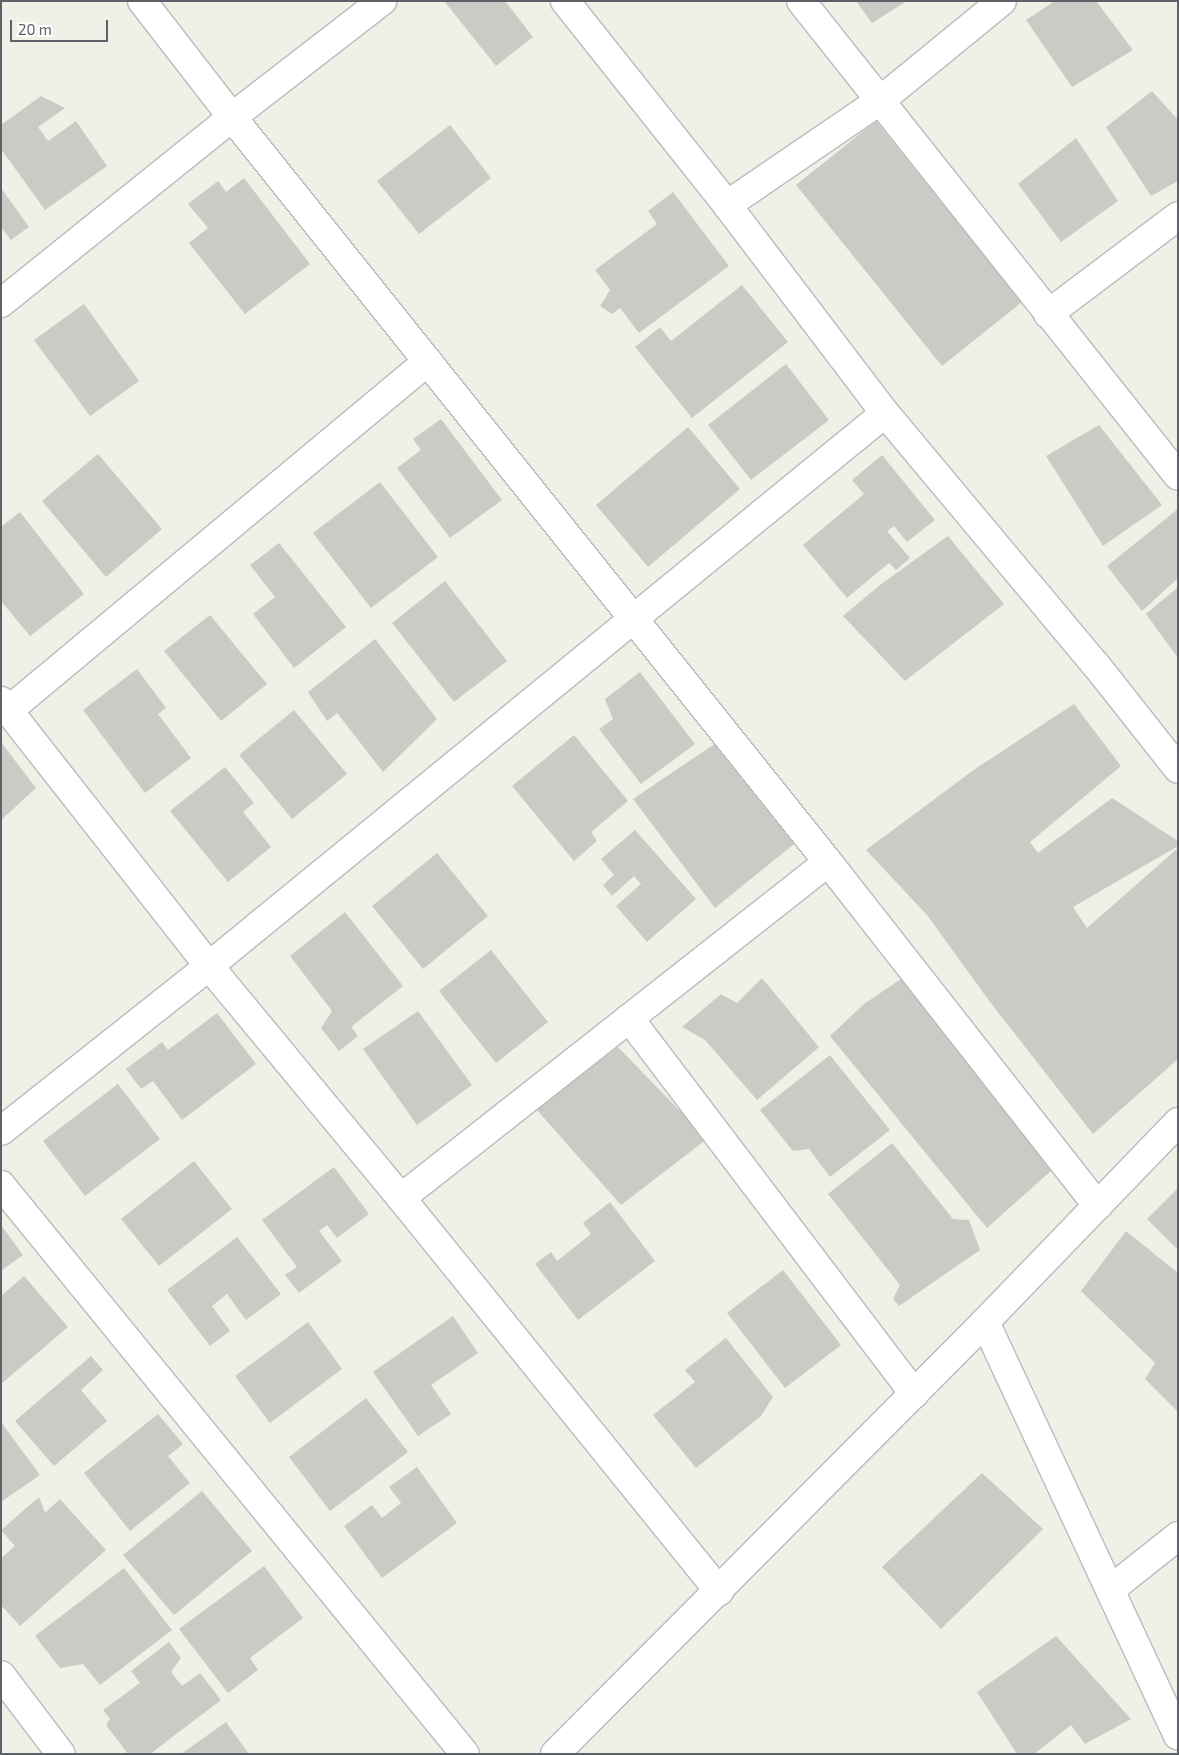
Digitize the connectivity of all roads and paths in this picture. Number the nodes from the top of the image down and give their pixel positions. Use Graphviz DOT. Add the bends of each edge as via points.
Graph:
graph roads {
  1 [pos="142,1"];
  2 [pos="382,1"];
  3 [pos="565,1"];
  4 [pos="801,1"];
  5 [pos="1002,1"];
  6 [pos="881,100"];
  7 [pos="232,117"];
  8 [pos="727,205"];
  9 [pos="1178,216"];
  10 [pos="1,303"];
  11 [pos="1048,314"];
  12 [pos="428,361"];
  13 [pos="886,412"];
  14 [pos="1178,476"];
  15 [pos="635,619"];
  16 [pos="5,706"];
  17 [pos="1178,769"];
  18 [pos="828,862"];
  19 [pos="209,966"];
  20 [pos="629,1018"];
  21 [pos="1178,1122"];
  22 [pos="1,1131"];
  23 [pos="1,1184"];
  24 [pos="401,1198"];
  25 [pos="1098,1206"];
  26 [pos="986,1322"];
  27 [pos="914,1394"];
  28 [pos="1178,1536"];
  29 [pos="1110,1590"];
  30 [pos="719,1592"];
  31 [pos="1,1675"];
  32 [pos="1178,1735"];
  33 [pos="61,1754"];
  34 [pos="465,1754"];
  35 [pos="555,1754"];
  1 -- 7 [label="street"];
  2 -- 7 [label="street"];
  3 -- 8 [label="street"];
  4 -- 6 [label="street"];
  5 -- 6 [label="street"];
  6 -- 8 [label="street"];
  6 -- 11 [label="street"];
  7 -- 10 [label="street"];
  7 -- 12 [label="street"];
  8 -- 13 [label="street"];
  9 -- 11 [label="street"];
  11 -- 14 [label="street"];
  12 -- 15 [label="street"];
  12 -- 16 [label="street"];
  13 -- 15 [label="street"];
  13 -- 17 [label="street"];
  15 -- 18 [label="street"];
  15 -- 19 [label="street"];
  16 -- 19 [label="street"];
  18 -- 20 [label="street"];
  18 -- 25 [label="street"];
  19 -- 22 [label="street"];
  19 -- 24 [label="street"];
  20 -- 24 [label="street"];
  20 -- 27 [label="street"];
  21 -- 25 [label="street"];
  23 -- 34 [label="street"];
  24 -- 30 [label="street"];
  25 -- 26 [label="street"];
  26 -- 27 [label="street"];
  26 -- 29 [label="street"];
  27 -- 30 [label="street"];
  28 -- 29 [label="street"];
  29 -- 32 [label="street"];
  30 -- 35 [label="street"];
  31 -- 33 [label="street"];
}
